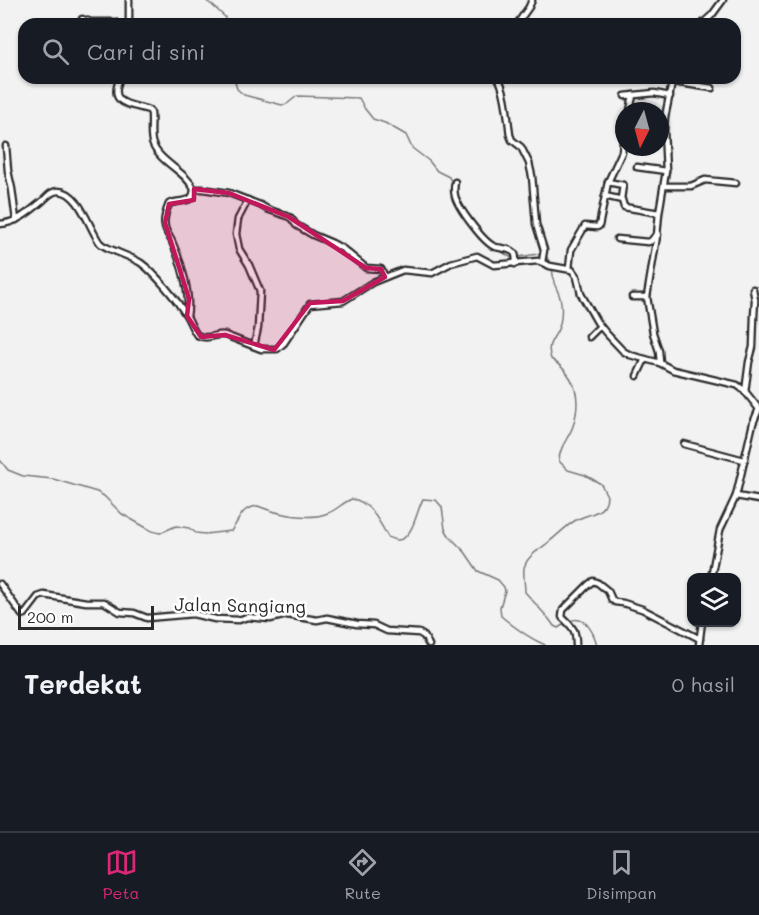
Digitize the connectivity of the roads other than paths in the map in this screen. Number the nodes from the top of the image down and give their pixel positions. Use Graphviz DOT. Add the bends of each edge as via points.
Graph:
graph roads {
  1 [pos="129,0"];
  2 [pos="532,0"];
  3 [pos="722,0"];
  4 [pos="129,18"];
  5 [pos="522,18"];
  6 [pos="709,18"];
  7 [pos="118,84"];
  8 [pos="502,84"];
  9 [pos="672,84"];
  10 [pos="692,84"];
  11 [pos="712,88"];
  12 [pos="633,95"];
  13 [pos="626,96"];
  14 [pos="670,96"];
  15 [pos="632,102"];
  16 [pos="6,146"];
  17 [pos="620,156"];
  18 [pos="637,167"];
  19 [pos="666,171"];
  20 [pos="454,182"];
  21 [pos="608,182"];
  22 [pos="736,183"];
  23 [pos="664,186"];
  24 [pos="194,189"];
  25 [pos="605,196"];
  26 [pos="621,199"];
  27 [pos="248,200"];
  28 [pos="659,213"];
  29 [pos="16,220"];
  30 [pos="0,224"];
  31 [pos="657,235"];
  32 [pos="617,239"];
  33 [pos="516,260"];
  34 [pos="542,260"];
  35 [pos="569,269"];
  36 [pos="385,277"];
  37 [pos="753,289"];
  38 [pos="632,297"];
  39 [pos="647,297"];
  40 [pos="187,316"];
  41 [pos="600,326"];
  42 [pos="589,337"];
  43 [pos="254,346"];
  44 [pos="645,359"];
  45 [pos="660,363"];
  46 [pos="637,376"];
  47 [pos="745,392"];
  48 [pos="759,409"];
  49 [pos="684,444"];
  50 [pos="744,460"];
  51 [pos="736,496"];
  52 [pos="759,500"];
  53 [pos="712,573"];
  54 [pos="0,584"];
  55 [pos="702,627"];
  56 [pos="700,642"];
  57 [pos="429,645"];
  58 [pos="576,645"];
  1 -- 4 [label="street"];
  2 -- 5 [label="street"];
  3 -- 6 [label="street"];
  7 -- 24 [label="street" via="119,100 149,110 154,147"];
  8 -- 34 [label="street" via="510,135 522,147 532,176 536,224 544,250"];
  9 -- 14 [label="street"];
  10 -- 11 [label="street"];
  12 -- 13 [label="street"];
  12 -- 14 [label="street"];
  12 -- 15 [label="street"];
  14 -- 19 [label="street" via="664,130"];
  16 -- 29 [label="street"];
  17 -- 21 [label="street"];
  18 -- 19 [label="street"];
  19 -- 23 [label="street"];
  20 -- 33 [label="street" via="457,202 477,232 492,245 508,250"];
  21 -- 25 [label="street"];
  21 -- 26 [label="street" via="623,185"];
  22 -- 23 [label="street" via="705,180 691,186"];
  23 -- 28 [label="street"];
  24 -- 27 [label="street" via="229,193"];
  24 -- 40 [label="street" via="191,199 169,204 165,217 189,299"];
  25 -- 26 [label="street"];
  25 -- 35 [label="street" via="598,226 585,226 572,250"];
  26 -- 28 [label="street" via="624,207"];
  27 -- 36 [label="street" via="289,217 313,235 344,249 366,267 380,268"];
  27 -- 43 [label="street" via="238,219 236,234 239,249 261,292"];
  28 -- 31 [label="street"];
  29 -- 30 [label="street"];
  29 -- 40 [label="street" via="51,193 66,193 84,211 101,244 141,263"];
  31 -- 32 [label="street" via="648,242"];
  31 -- 39 [label="street"];
  33 -- 34 [label="street"];
  33 -- 36 [label="street" via="494,265 477,256 432,273 403,270"];
  34 -- 35 [label="street"];
  35 -- 41 [label="street" via="577,277 580,294"];
  36 -- 43 [label="street" via="343,301 310,304 277,349"];
  37 -- 47 [label="street" via="753,347"];
  38 -- 39 [label="street"];
  39 -- 45 [label="street"];
  40 -- 43 [label="street" via="201,337 221,334"];
  41 -- 42 [label="street"];
  41 -- 44 [label="street" via="618,347"];
  44 -- 45 [label="street"];
  44 -- 46 [label="street"];
  45 -- 47 [label="street" via="686,374 737,385"];
  47 -- 48 [label="street"];
  48 -- 50 [label="street"];
  49 -- 50 [label="street"];
  50 -- 51 [label="street"];
  51 -- 52 [label="street"];
  51 -- 53 [label="street" via="720,530"];
  54 -- 57 [label="street, Jalan Sangiang" via="22,615 38,597 45,595 104,602 120,612 152,618 193,614 239,620 287,615 327,618 374,625 387,631 419,633"];
  55 -- 56 [label="street"];
  56 -- 58 [label="street" via="642,609 615,602 608,591 592,581 562,613 576,633"];
}
